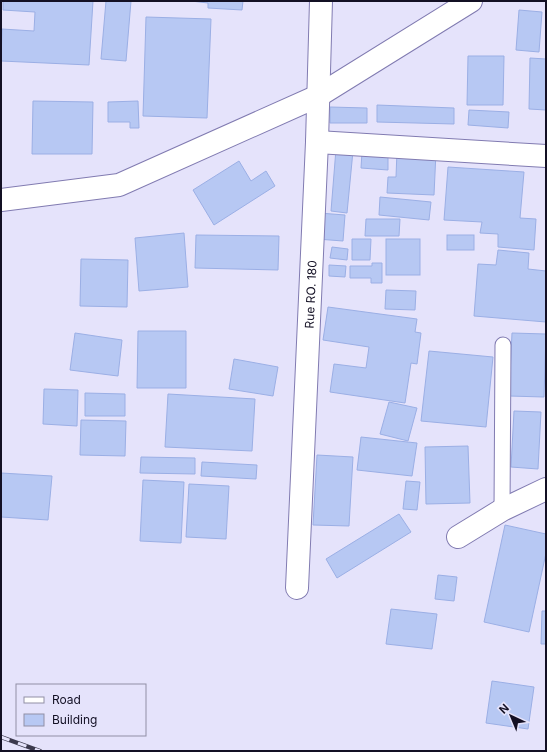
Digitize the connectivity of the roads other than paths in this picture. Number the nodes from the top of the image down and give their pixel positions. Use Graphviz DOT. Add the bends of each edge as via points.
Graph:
graph roads {
  1 [pos="321,1"];
  2 [pos="471,1"];
  3 [pos="318,96"];
  4 [pos="317,142"];
  5 [pos="546,156"];
  6 [pos="1,200"];
  7 [pos="503,345"];
  8 [pos="546,489"];
  9 [pos="502,510"];
  10 [pos="458,537"];
  11 [pos="297,588"];
  1 -- 3 [label="street, Rue RO. 180"];
  2 -- 3 [label="street"];
  3 -- 4 [label="street, Rue RO. 180"];
  3 -- 6 [label="street" via="119,185"];
  4 -- 5 [label="street"];
  4 -- 11 [label="street, Rue RO. 180"];
  7 -- 9 [label="lane"];
  8 -- 9 [label="street"];
  9 -- 10 [label="street"];
}
